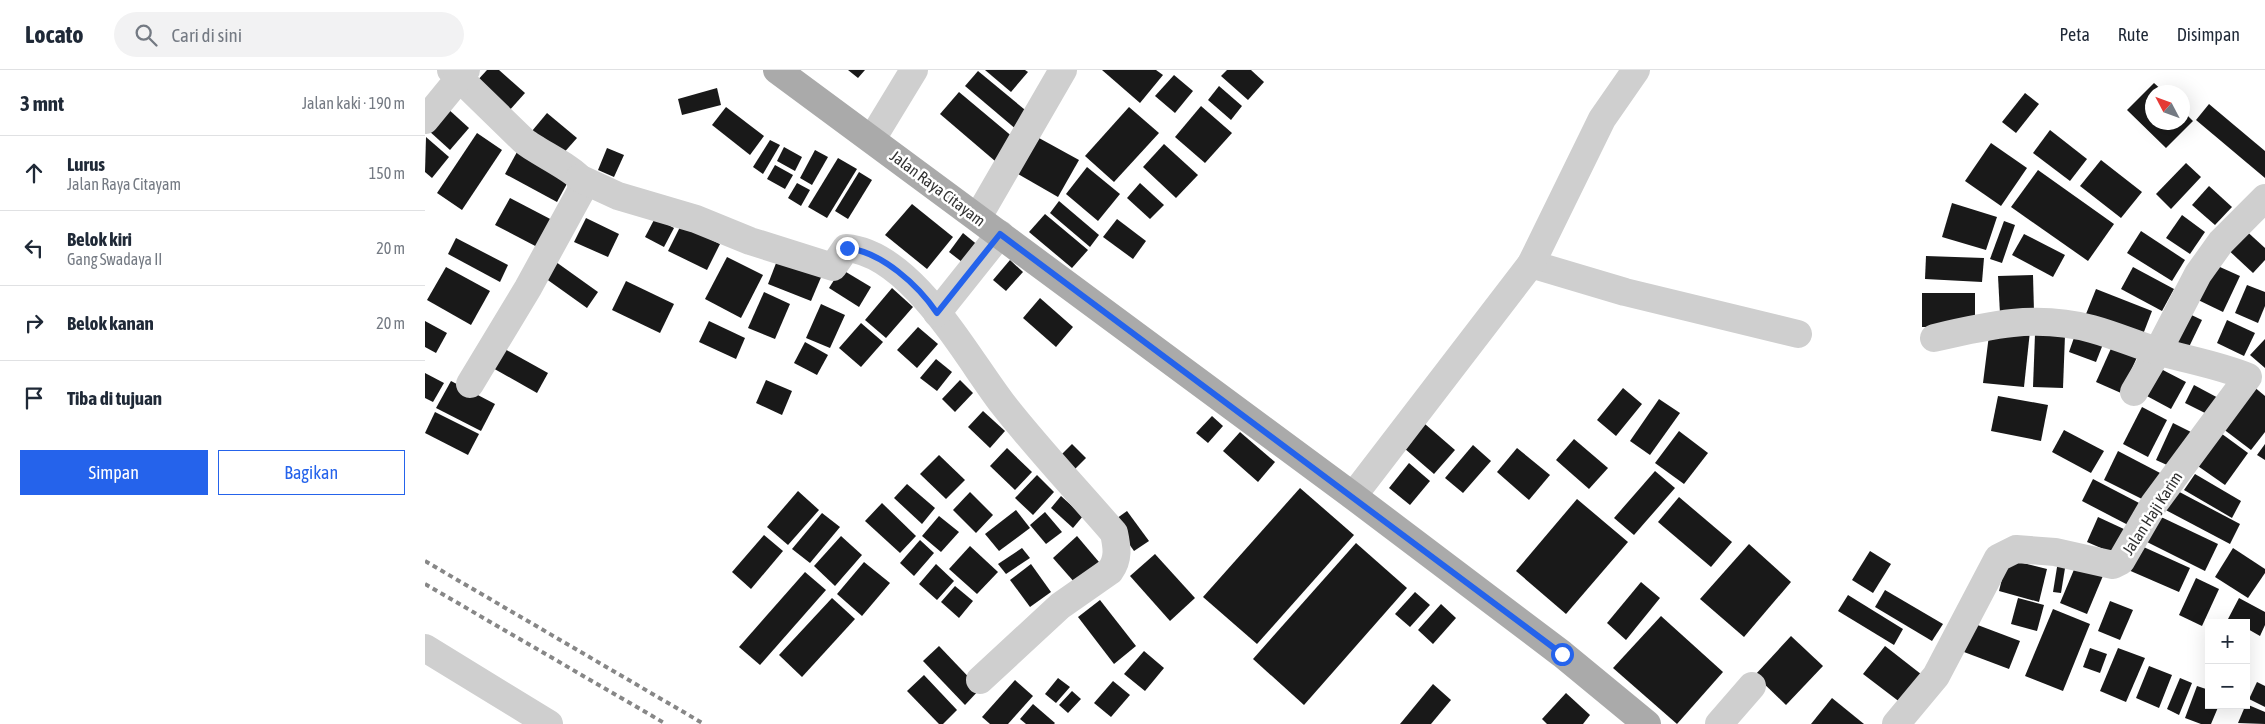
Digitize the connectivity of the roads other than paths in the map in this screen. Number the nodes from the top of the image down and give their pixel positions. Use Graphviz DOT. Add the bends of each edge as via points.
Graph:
graph roads {
  1 [pos="777,70"];
  2 [pos="914,70"];
  3 [pos="1063,70"];
  4 [pos="1636,70"];
  5 [pos="458,73"];
  6 [pos="425,120"];
  7 [pos="872,139"];
  8 [pos="579,178"];
  9 [pos="2265,198"];
  10 [pos="978,217"];
  11 [pos="1000,234"];
  12 [pos="1531,264"];
  13 [pos="937,313"];
  14 [pos="1797,334"];
  15 [pos="1934,338"];
  16 [pos="2158,351"];
  17 [pos="2257,383"];
  18 [pos="471,384"];
  19 [pos="2134,392"];
  20 [pos="1353,496"];
  21 [pos="425,648"];
  22 [pos="980,680"];
  23 [pos="1752,686"];
  24 [pos="549,724"];
  25 [pos="1647,724"];
  26 [pos="1719,724"];
  27 [pos="1896,724"];
  1 -- 7 [label="main road, Jalan Raya Citayam"];
  2 -- 7 [label="street"];
  3 -- 10 [label="street"];
  4 -- 12 [label="street" via="1602,119"];
  5 -- 6 [label="street"];
  5 -- 8 [label="street" via="524,141"];
  7 -- 10 [label="main road, Jalan Raya Citayam"];
  8 -- 13 [label="street" via="618,196 696,219 750,241 833,267 847,248 865,253 888,264 927,298"];
  8 -- 18 [label="street" via="581,191"];
  9 -- 16 [label="street" via="2221,242 2198,274"];
  10 -- 11 [label="main road, Jalan Raya Citayam"];
  11 -- 13 [label="street"];
  11 -- 20 [label="main road, Jalan Raya Citayam"];
  12 -- 14 [label="street" via="1625,292"];
  12 -- 20 [label="street"];
  13 -- 22 [label="street" via="1003,403 1114,533 1118,548 1110,572 1060,606"];
  15 -- 16 [label="street, Jalan Haji Karim" via="1995,324 2038,321 2090,329"];
  16 -- 17 [label="street, Jalan Haji Karim" via="2225,367"];
  16 -- 19 [label="street"];
  17 -- 27 [label="street, Jalan Haji Karim" via="2154,504 2121,561 2113,564 2055,552 2016,549 1998,558 1936,676"];
  20 -- 25 [label="main road, Jalan Raya Citayam" via="1562,654"];
  21 -- 24 [label="street"];
  23 -- 26 [label="street"];
}
